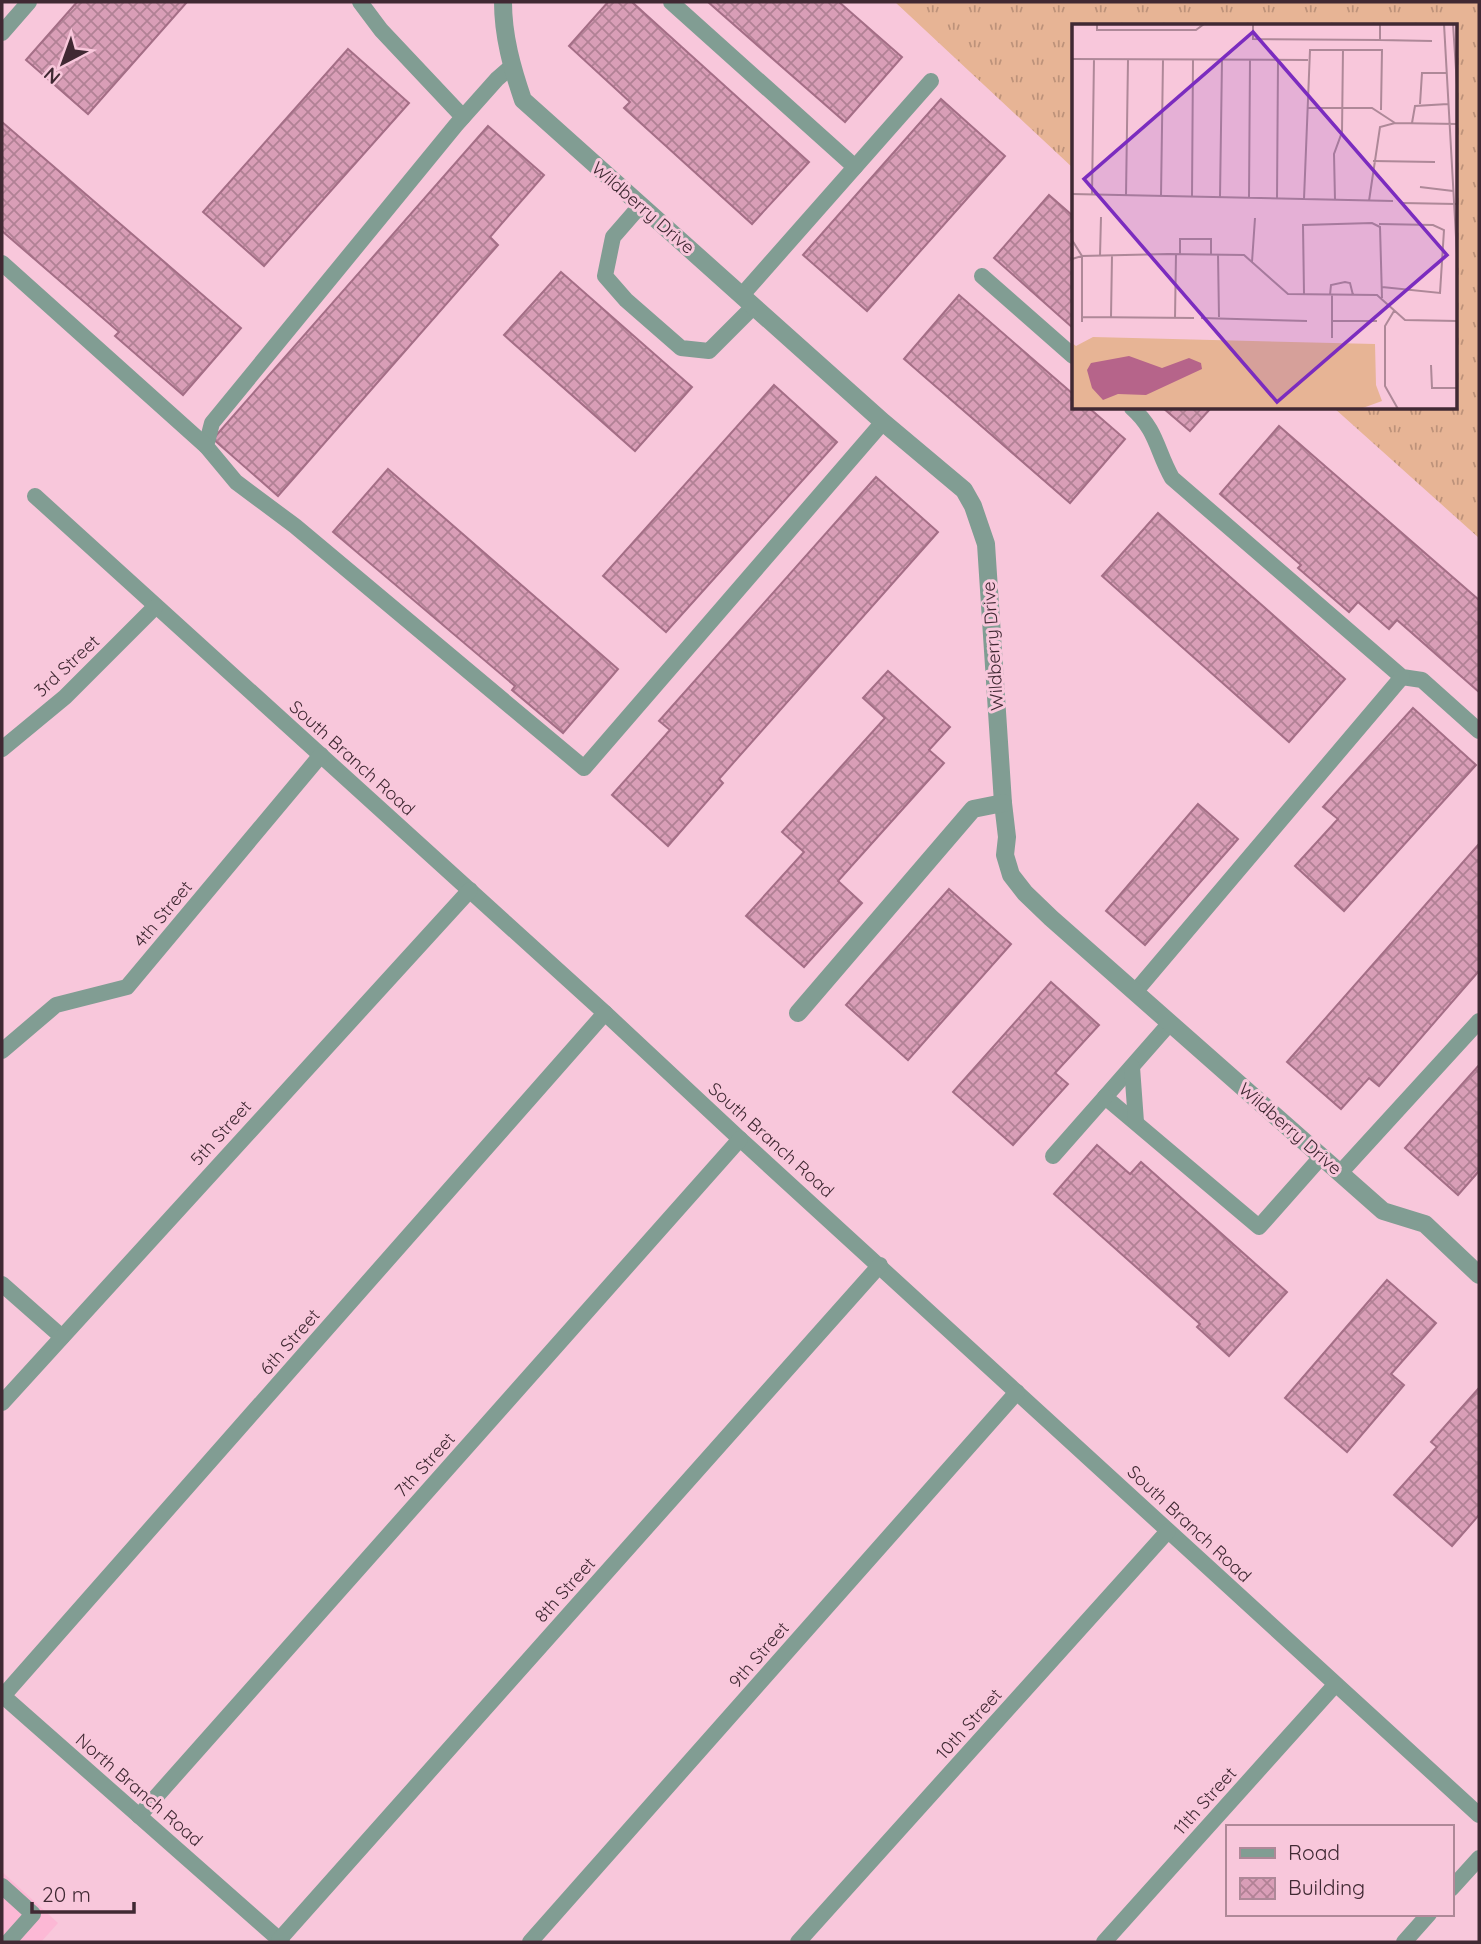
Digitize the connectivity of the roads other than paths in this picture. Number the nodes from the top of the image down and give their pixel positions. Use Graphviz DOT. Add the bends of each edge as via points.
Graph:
graph roads {
  1 [pos="29,2"];
  2 [pos="360,2"];
  3 [pos="503,2"];
  4 [pos="671,2"];
  5 [pos="2,33"];
  6 [pos="512,66"];
  7 [pos="931,81"];
  8 [pos="463,117"];
  9 [pos="855,167"];
  10 [pos="640,206"];
  11 [pos="2,262"];
  12 [pos="982,276"];
  13 [pos="748,301"];
  14 [pos="1072,355"];
  15 [pos="1134,410"];
  16 [pos="883,422"];
  17 [pos="206,446"];
  18 [pos="34,496"];
  19 [pos="155,607"];
  20 [pos="1402,677"];
  21 [pos="1479,731"];
  22 [pos="2,749"];
  23 [pos="321,755"];
  24 [pos="1003,803"];
  25 [pos="470,890"];
  26 [pos="1135,992"];
  27 [pos="606,1013"];
  28 [pos="798,1013"];
  29 [pos="1479,1021"];
  30 [pos="1170,1023"];
  31 [pos="2,1051"];
  32 [pos="1132,1067"];
  33 [pos="1105,1097"];
  34 [pos="1136,1122"];
  35 [pos="740,1139"];
  36 [pos="1053,1156"];
  37 [pos="1322,1156"];
  38 [pos="1340,1173"];
  39 [pos="880,1265"];
  40 [pos="1479,1275"];
  41 [pos="2,1284"];
  42 [pos="62,1337"];
  43 [pos="1017,1392"];
  44 [pos="2,1403"];
  45 [pos="1168,1531"];
  46 [pos="1335,1685"];
  47 [pos="2,1695"];
  48 [pos="1479,1815"];
  49 [pos="139,1816"];
  50 [pos="1479,1858"];
  51 [pos="2,1886"];
  52 [pos="1453,1887"];
  53 [pos="1427,1916"];
  54 [pos="281,1941"];
  55 [pos="8,1942"];
  56 [pos="530,1942"];
  57 [pos="798,1942"];
  58 [pos="1104,1942"];
  59 [pos="1404,1942"];
  1 -- 5 [label="lane"];
  2 -- 8 [label="lane"];
  3 -- 6 [label="street, Wildberry Drive"];
  4 -- 9 [label="lane"];
  6 -- 8 [label="lane"];
  6 -- 10 [label="street, Wildberry Drive" via="523,100"];
  7 -- 9 [label="lane"];
  8 -- 17 [label="lane" via="212,423"];
  9 -- 13 [label="lane"];
  10 -- 13 [label="street, Wildberry Drive"];
  10 -- 13 [label="lane" via="613,237 605,276 626,300 681,348 709,351"];
  11 -- 17 [label="lane"];
  12 -- 14 [label="lane"];
  13 -- 16 [label="street, Wildberry Drive"];
  15 -- 20 [label="lane" via="1157,440 1172,478"];
  16 -- 17 [label="lane" via="584,768 236,482"];
  16 -- 24 [label="street, Wildberry Drive" via="964,490 986,544"];
  18 -- 19 [label="lane, South Branch Road"];
  19 -- 22 [label="lane, 3rd Street" via="65,697"];
  19 -- 23 [label="lane, South Branch Road"];
  20 -- 21 [label="lane" via="1422,680"];
  20 -- 26 [label="lane"];
  23 -- 25 [label="lane, South Branch Road"];
  23 -- 31 [label="lane, 4th Street" via="127,987 56,1005"];
  24 -- 26 [label="street, Wildberry Drive" via="1005,855 1011,875"];
  24 -- 28 [label="street" via="973,809"];
  25 -- 27 [label="lane, South Branch Road"];
  25 -- 42 [label="lane, 5th Street"];
  26 -- 30 [label="street, Wildberry Drive"];
  27 -- 35 [label="lane, South Branch Road"];
  27 -- 47 [label="lane, 6th Street"];
  29 -- 38 [label="lane"];
  30 -- 32 [label="lane"];
  30 -- 37 [label="street, Wildberry Drive"];
  32 -- 33 [label="lane"];
  32 -- 34 [label="lane"];
  33 -- 34 [label="lane"];
  33 -- 36 [label="lane"];
  34 -- 37 [label="lane" via="1259,1227"];
  35 -- 39 [label="lane, South Branch Road"];
  35 -- 49 [label="lane, 7th Street"];
  37 -- 38 [label="street, Wildberry Drive"];
  38 -- 40 [label="street, Wildberry Drive" via="1383,1211 1425,1224"];
  39 -- 43 [label="lane, South Branch Road"];
  39 -- 54 [label="lane, 8th Street"];
  41 -- 42 [label="lane"];
  42 -- 44 [label="lane, 5th Street"];
  43 -- 45 [label="lane, South Branch Road"];
  43 -- 56 [label="lane, 9th Street"];
  45 -- 46 [label="lane, South Branch Road"];
  45 -- 57 [label="lane, 10th Street"];
  46 -- 48 [label="lane, South Branch Road"];
  46 -- 58 [label="lane, 11th Street"];
  47 -- 49 [label="lane, North Branch Road"];
  49 -- 54 [label="lane, North Branch Road"];
  50 -- 52 [label="lane"];
  51 -- 55 [label="lane" via="33,1914"];
  53 -- 59 [label="lane"];
}
